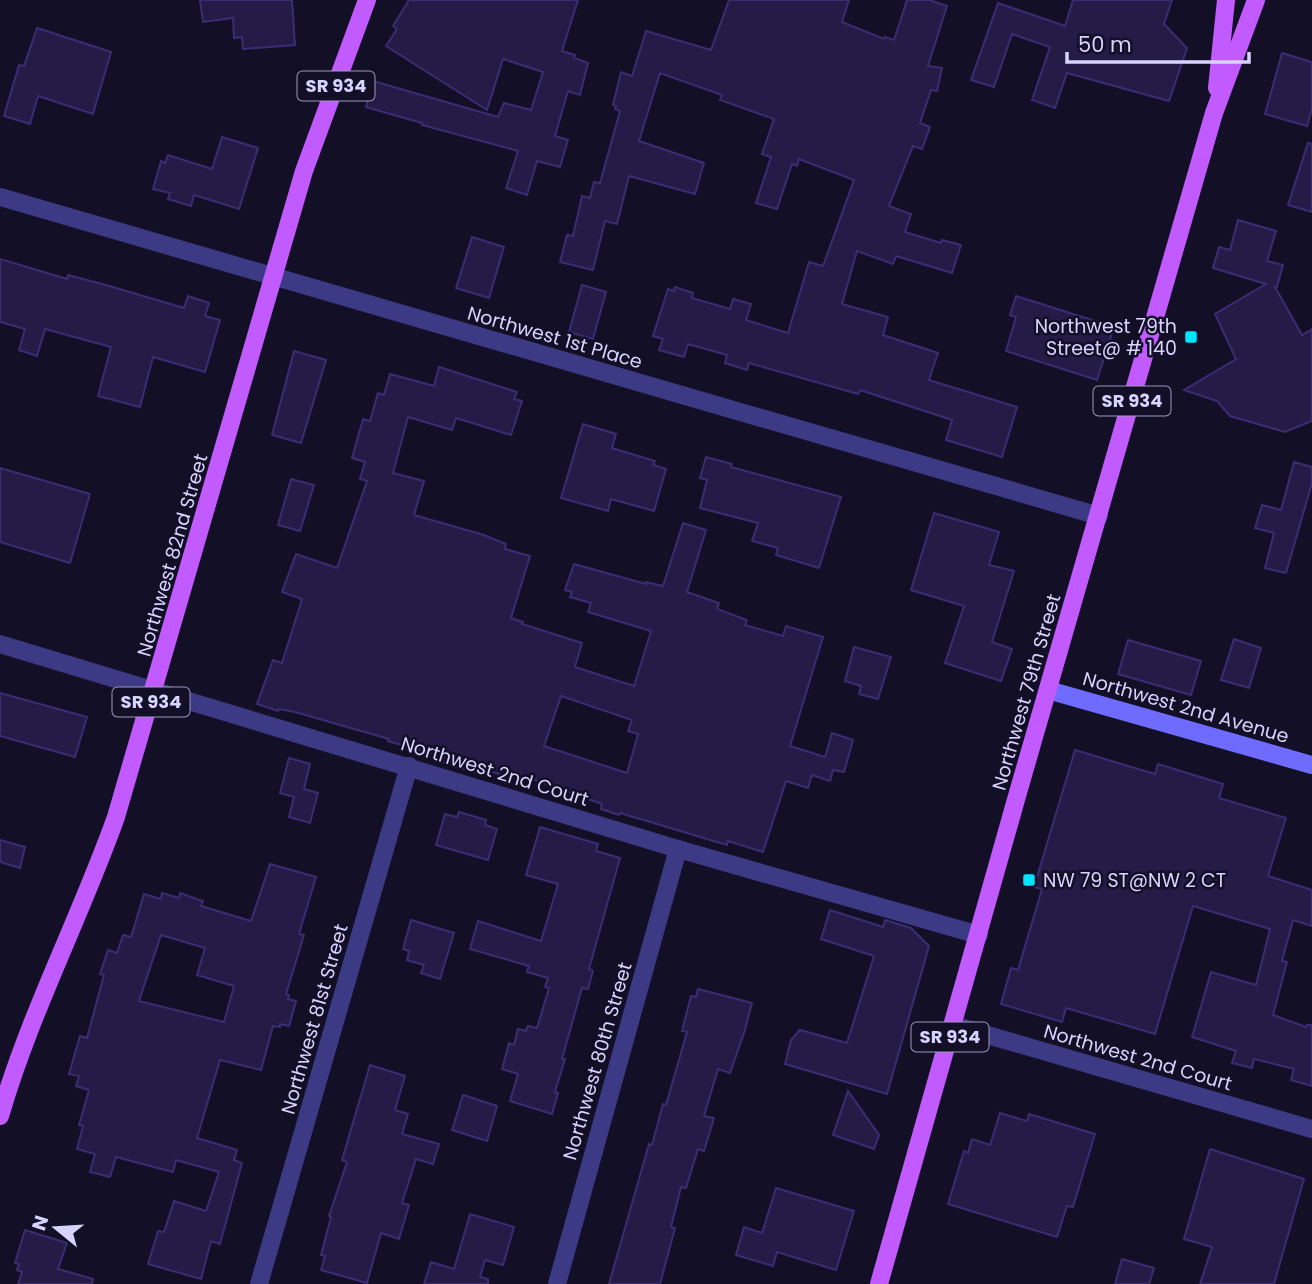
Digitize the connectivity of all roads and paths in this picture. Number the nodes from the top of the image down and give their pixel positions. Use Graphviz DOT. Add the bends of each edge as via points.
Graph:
graph roads {
  1 [pos="367,0"];
  2 [pos="1226,0"];
  3 [pos="1256,0"];
  4 [pos="1214,113"];
  5 [pos="0,197"];
  6 [pos="274,277"];
  7 [pos="1099,516"];
  8 [pos="0,644"];
  9 [pos="155,690"];
  10 [pos="1048,690"];
  11 [pos="1312,765"];
  12 [pos="409,766"];
  13 [pos="678,849"];
  14 [pos="979,935"];
  15 [pos="953,1025"];
  16 [pos="0,1116"];
  17 [pos="1312,1129"];
  18 [pos="259,1284"];
  19 [pos="557,1284"];
  20 [pos="879,1284"];
  1 -- 6 [label="main road, Northwest 82nd Street / SR 934" via="315,139"];
  2 -- 4 [label="main road, Northwest 79th Street"];
  3 -- 4 [label="main road, Northwest 79th Street / SR 934"];
  4 -- 7 [label="main road, Northwest 79th Street / SR 934"];
  5 -- 6 [label="street, Northwest 1st Place"];
  6 -- 7 [label="street, Northwest 1st Place"];
  6 -- 9 [label="main road, Northwest 82nd Street / SR 934"];
  7 -- 10 [label="main road, Northwest 79th Street / SR 934"];
  8 -- 9 [label="street, Northwest 2nd Court"];
  9 -- 12 [label="street, Northwest 2nd Court"];
  9 -- 16 [label="main road, Northwest 82nd Street / SR 934" via="102,859 32,1021"];
  10 -- 11 [label="street, Northwest 2nd Avenue"];
  10 -- 14 [label="main road, Northwest 79th Street / SR 934"];
  12 -- 13 [label="street, Northwest 2nd Court"];
  12 -- 18 [label="street, Northwest 81st Street"];
  13 -- 14 [label="street, Northwest 2nd Court"];
  13 -- 19 [label="street, Northwest 80th Street"];
  14 -- 15 [label="main road, Northwest 79th Street / SR 934"];
  15 -- 17 [label="street, Northwest 2nd Court"];
  15 -- 20 [label="main road, Northwest 79th Street / SR 934"];
}
